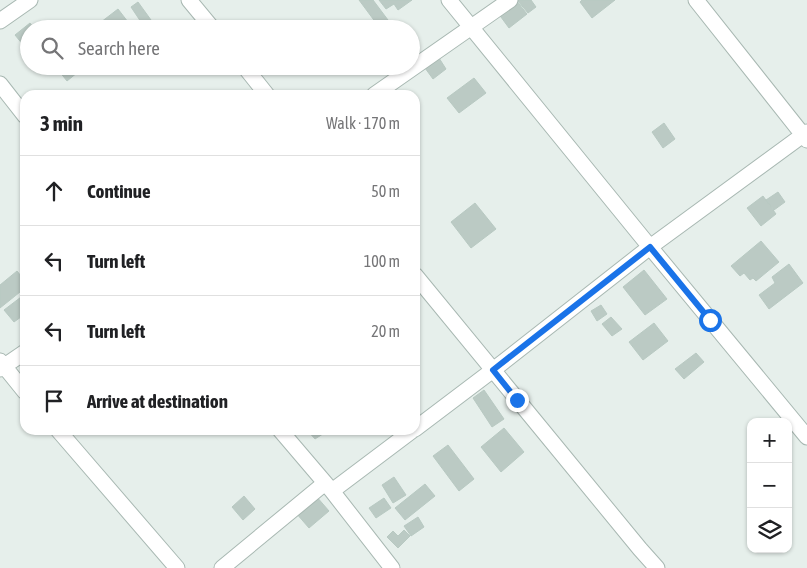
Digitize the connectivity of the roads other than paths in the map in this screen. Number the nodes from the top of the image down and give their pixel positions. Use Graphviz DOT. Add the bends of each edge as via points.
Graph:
graph roads {
  1 [pos="30,0"];
  2 [pos="189,0"];
  3 [pos="449,0"];
  4 [pos="510,0"];
  5 [pos="696,0"];
  6 [pos="206,20"];
  7 [pos="0,21"];
  8 [pos="471,27"];
  9 [pos="420,63"];
  10 [pos="251,75"];
  11 [pos="403,75"];
  12 [pos="0,84"];
  13 [pos="263,90"];
  14 [pos="381,90"];
  15 [pos="20,110"];
  16 [pos="805,136"];
  17 [pos="650,247"];
  18 [pos="420,281"];
  19 [pos="20,355"];
  20 [pos="1,366"];
  21 [pos="493,370"];
  22 [pos="20,387"];
  23 [pos="420,425"];
  24 [pos="62,435"];
  25 [pos="284,435"];
  26 [pos="405,435"];
  27 [pos="807,437"];
  28 [pos="328,487"];
  29 [pos="177,568"];
  30 [pos="222,568"];
  31 [pos="392,568"];
  32 [pos="657,568"];
  1 -- 7 [label="street"];
  2 -- 6 [label="street"];
  3 -- 8 [label="street"];
  4 -- 8 [label="street"];
  5 -- 16 [label="street"];
  8 -- 9 [label="street"];
  8 -- 17 [label="street"];
  10 -- 13 [label="street"];
  11 -- 14 [label="street"];
  12 -- 15 [label="street"];
  16 -- 17 [label="street"];
  17 -- 21 [label="street"];
  17 -- 27 [label="street"];
  18 -- 21 [label="street"];
  19 -- 20 [label="street"];
  20 -- 22 [label="street"];
  21 -- 23 [label="street"];
  21 -- 32 [label="street"];
  24 -- 29 [label="street"];
  25 -- 28 [label="street"];
  26 -- 28 [label="street"];
  28 -- 30 [label="street"];
  28 -- 31 [label="street"];
}
